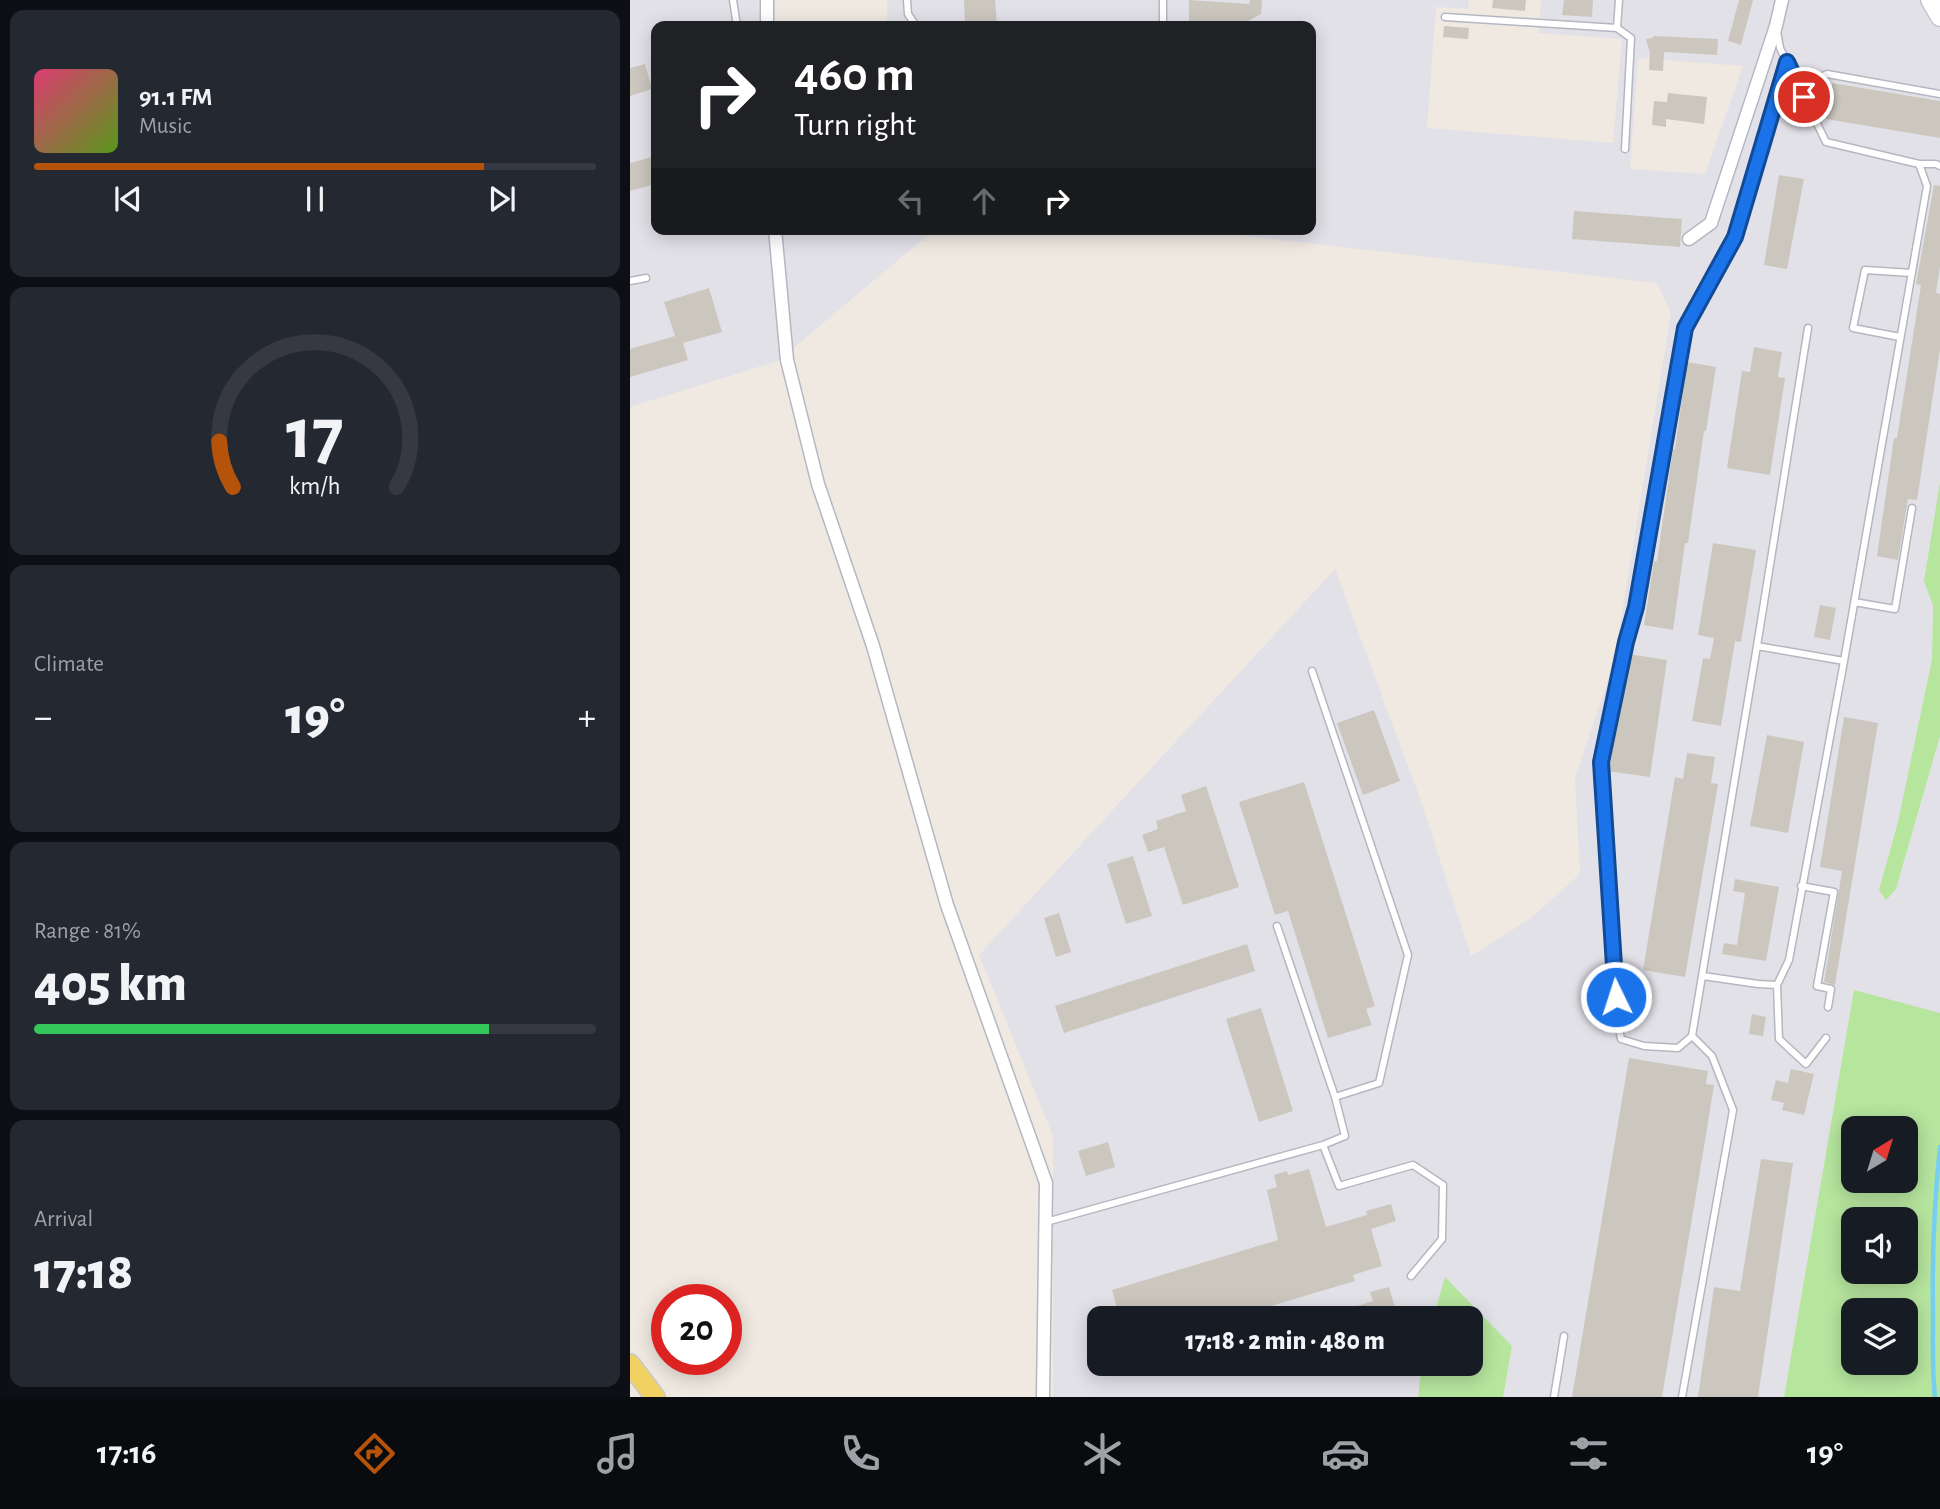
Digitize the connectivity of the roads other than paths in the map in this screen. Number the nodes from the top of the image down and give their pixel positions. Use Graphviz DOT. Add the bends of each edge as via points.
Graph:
graph roads {
  1 [pos="733,0"];
  2 [pos="767,0"];
  3 [pos="906,0"];
  4 [pos="1163,0"];
  5 [pos="1619,0"];
  6 [pos="1782,0"];
  7 [pos="1930,0"];
  8 [pos="1163,15"];
  9 [pos="1445,17"];
  10 [pos="1940,17"];
  11 [pos="736,21"];
  12 [pos="767,21"];
  13 [pos="913,21"];
  14 [pos="1160,21"];
  15 [pos="1163,21"];
  16 [pos="1776,26"];
  17 [pos="1617,28"];
  18 [pos="1787,62"];
  19 [pos="1940,94"];
  20 [pos="1804,97"];
  21 [pos="1625,149"];
  22 [pos="1919,164"];
  23 [pos="1939,164"];
  24 [pos="776,235"];
  25 [pos="1689,239"];
  26 [pos="1912,273"];
  27 [pos="646,278"];
  28 [pos="630,281"];
  29 [pos="1808,328"];
  30 [pos="1900,337"];
  31 [pos="1912,508"];
  32 [pos="1854,602"];
  33 [pos="1757,646"];
  34 [pos="1844,661"];
  35 [pos="1312,671"];
  36 [pos="1801,886"];
  37 [pos="1277,926"];
  38 [pos="1703,976"];
  39 [pos="1777,985"];
  40 [pos="1828,1007"];
  41 [pos="1692,1036"];
  42 [pos="1826,1038"];
  43 [pos="1335,1097"];
  44 [pos="1323,1145"];
  45 [pos="1046,1222"];
  46 [pos="1411,1276"];
  47 [pos="1564,1336"];
  48 [pos="630,1364"];
  49 [pos="655,1397"];
  50 [pos="1043,1397"];
  51 [pos="1555,1397"];
  52 [pos="1682,1397"];
  1 -- 11 [label="lane"];
  2 -- 12 [label="street"];
  3 -- 13 [label="lane"];
  4 -- 8 [label="lane"];
  5 -- 17 [label="lane"];
  6 -- 16 [label="street"];
  7 -- 10 [label="street"];
  8 -- 14 [label="lane"];
  8 -- 15 [label="lane"];
  9 -- 17 [label="lane"];
  16 -- 18 [label="lane"];
  16 -- 25 [label="street" via="1711,223"];
  17 -- 21 [label="lane" via="1631,38"];
  18 -- 20 [label="lane"];
  18 -- 41 [label="lane" via="1735,237 1685,328 1636,607 1601,762 1620,1039 1678,1048"];
  19 -- 20 [label="lane" via="1827,74 1816,79"];
  20 -- 22 [label="lane" via="1826,142"];
  22 -- 23 [label="lane"];
  22 -- 26 [label="lane" via="1927,186"];
  24 -- 45 [label="street" via="787,360 818,484 873,646 947,905 1045,1183"];
  26 -- 30 [label="lane"];
  26 -- 30 [label="lane" via="1865,270 1853,328"];
  27 -- 28 [label="lane"];
  29 -- 33 [label="lane"];
  30 -- 32 [label="lane"];
  31 -- 32 [label="lane" via="1895,609"];
  32 -- 34 [label="lane"];
  33 -- 34 [label="lane"];
  33 -- 38 [label="lane"];
  34 -- 36 [label="lane"];
  35 -- 43 [label="lane" via="1408,954 1379,1083"];
  36 -- 39 [label="lane" via="1789,960"];
  36 -- 40 [label="lane" via="1834,892 1817,986 1831,989"];
  37 -- 43 [label="lane"];
  38 -- 39 [label="lane"];
  38 -- 41 [label="lane"];
  39 -- 42 [label="lane" via="1779,1039 1806,1064"];
  41 -- 52 [label="lane" via="1712,1056 1733,1110"];
  43 -- 44 [label="lane" via="1345,1136"];
  44 -- 45 [label="lane"];
  44 -- 46 [label="lane" via="1339,1186 1413,1165 1443,1185 1442,1239"];
  45 -- 50 [label="street"];
  47 -- 51 [label="lane"];
  48 -- 49 [label="main road"];
}
